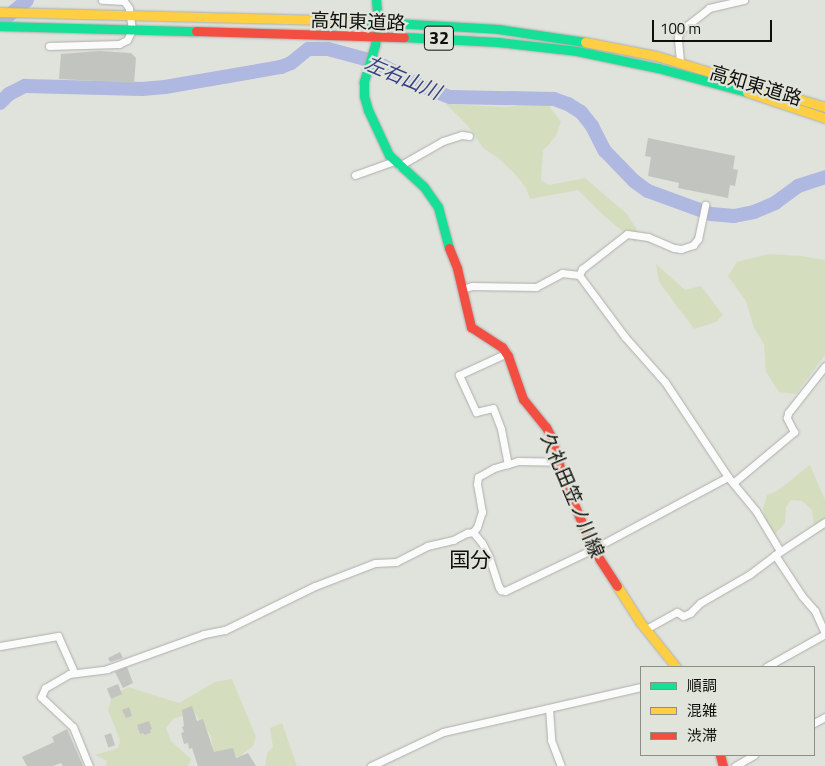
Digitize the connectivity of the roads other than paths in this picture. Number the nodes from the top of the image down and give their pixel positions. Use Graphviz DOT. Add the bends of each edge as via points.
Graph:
graph roads {
  1 [pos="102,0"];
  2 [pos="376,0"];
  3 [pos="744,0"];
  4 [pos="0,12"];
  5 [pos="131,15"];
  6 [pos="378,23"];
  7 [pos="0,26"];
  8 [pos="132,30"];
  9 [pos="377,36"];
  10 [pos="49,46"];
  11 [pos="680,62"];
  12 [pos="825,107"];
  13 [pos="825,118"];
  14 [pos="469,136"];
  15 [pos="396,163"];
  16 [pos="355,175"];
  17 [pos="704,209"];
  18 [pos="579,275"];
  19 [pos="462,289"];
  20 [pos="506,353"];
  21 [pos="825,366"];
  22 [pos="557,462"];
  23 [pos="508,464"];
  24 [pos="728,477"];
  25 [pos="733,483"];
  26 [pos="825,522"];
  27 [pos="473,532"];
  28 [pos="593,549"];
  29 [pos="778,553"];
  30 [pos="646,629"];
  31 [pos="825,634"];
  32 [pos="0,646"];
  33 [pos="675,666"];
  34 [pos="768,666"];
  35 [pos="74,672"];
  36 [pos="640,687"];
  37 [pos="548,708"];
  38 [pos="752,756"];
  39 [pos="89,766"];
  40 [pos="371,766"];
  41 [pos="561,766"];
  42 [pos="735,766"];
  1 -- 5 [label="street" via="124,1"];
  2 -- 6 [label="main road, 久礼田笠ノ川線"];
  3 -- 11 [label="street" via="702,11 680,32"];
  4 -- 5 [label="main road, 高知東道路 / 32"];
  5 -- 6 [label="main road, 高知東道路 / 32"];
  5 -- 8 [label="street"];
  6 -- 9 [label="main road, 久礼田笠ノ川線"];
  6 -- 11 [label="main road, 高知東道路 / 32" via="498,29 580,41"];
  7 -- 8 [label="main road, 高知東道路 / 32"];
  8 -- 9 [label="main road, 高知東道路 / 32"];
  8 -- 10 [label="street" via="127,40 119,44"];
  9 -- 13 [label="main road, 高知東道路 / 32" via="577,50 658,68"];
  9 -- 15 [label="main road, 久礼田笠ノ川線" via="364,82 364,96 385,147"];
  11 -- 12 [label="main road, 高知東道路 / 32"];
  14 -- 15 [label="street" via="443,141"];
  15 -- 16 [label="street"];
  15 -- 19 [label="main road, 久礼田笠ノ川線" via="424,187 438,207"];
  17 -- 18 [label="street" via="698,238 689,247 674,248 648,237 627,234 582,269"];
  18 -- 19 [label="street" via="562,273 536,287 472,286"];
  18 -- 24 [label="street" via="665,382"];
  19 -- 20 [label="main road, 久礼田笠ノ川線" via="471,327 502,346"];
  20 -- 22 [label="main road, 久礼田笠ノ川線" via="524,399 551,437"];
  20 -- 23 [label="street" via="459,375 476,412 492,408 501,430"];
  21 -- 25 [label="street" via="788,413 794,432"];
  22 -- 23 [label="street" via="518,461"];
  22 -- 28 [label="main road, 久礼田笠ノ川線"];
  23 -- 27 [label="street" via="478,477 482,512"];
  24 -- 25 [label="street"];
  24 -- 28 [label="street"];
  25 -- 29 [label="street" via="756,510"];
  26 -- 29 [label="street"];
  27 -- 28 [label="street" via="482,543 501,590 505,591"];
  27 -- 35 [label="street" via="427,546 396,562 376,563 315,586 225,630 204,634 107,669"];
  28 -- 30 [label="main road, 久礼田笠ノ川線"];
  29 -- 30 [label="street" via="750,574 700,602 690,613 683,616 677,612"];
  29 -- 31 [label="street" via="802,596 815,611"];
  30 -- 33 [label="main road, 久礼田笠ノ川線"];
  31 -- 34 [label="street"];
  32 -- 35 [label="street" via="58,636"];
  35 -- 39 [label="street" via="49,685 42,692 42,697 73,727"];
  36 -- 37 [label="street"];
  37 -- 40 [label="street" via="443,732"];
  37 -- 41 [label="street" via="552,740"];
  38 -- 42 [label="street"];
}
